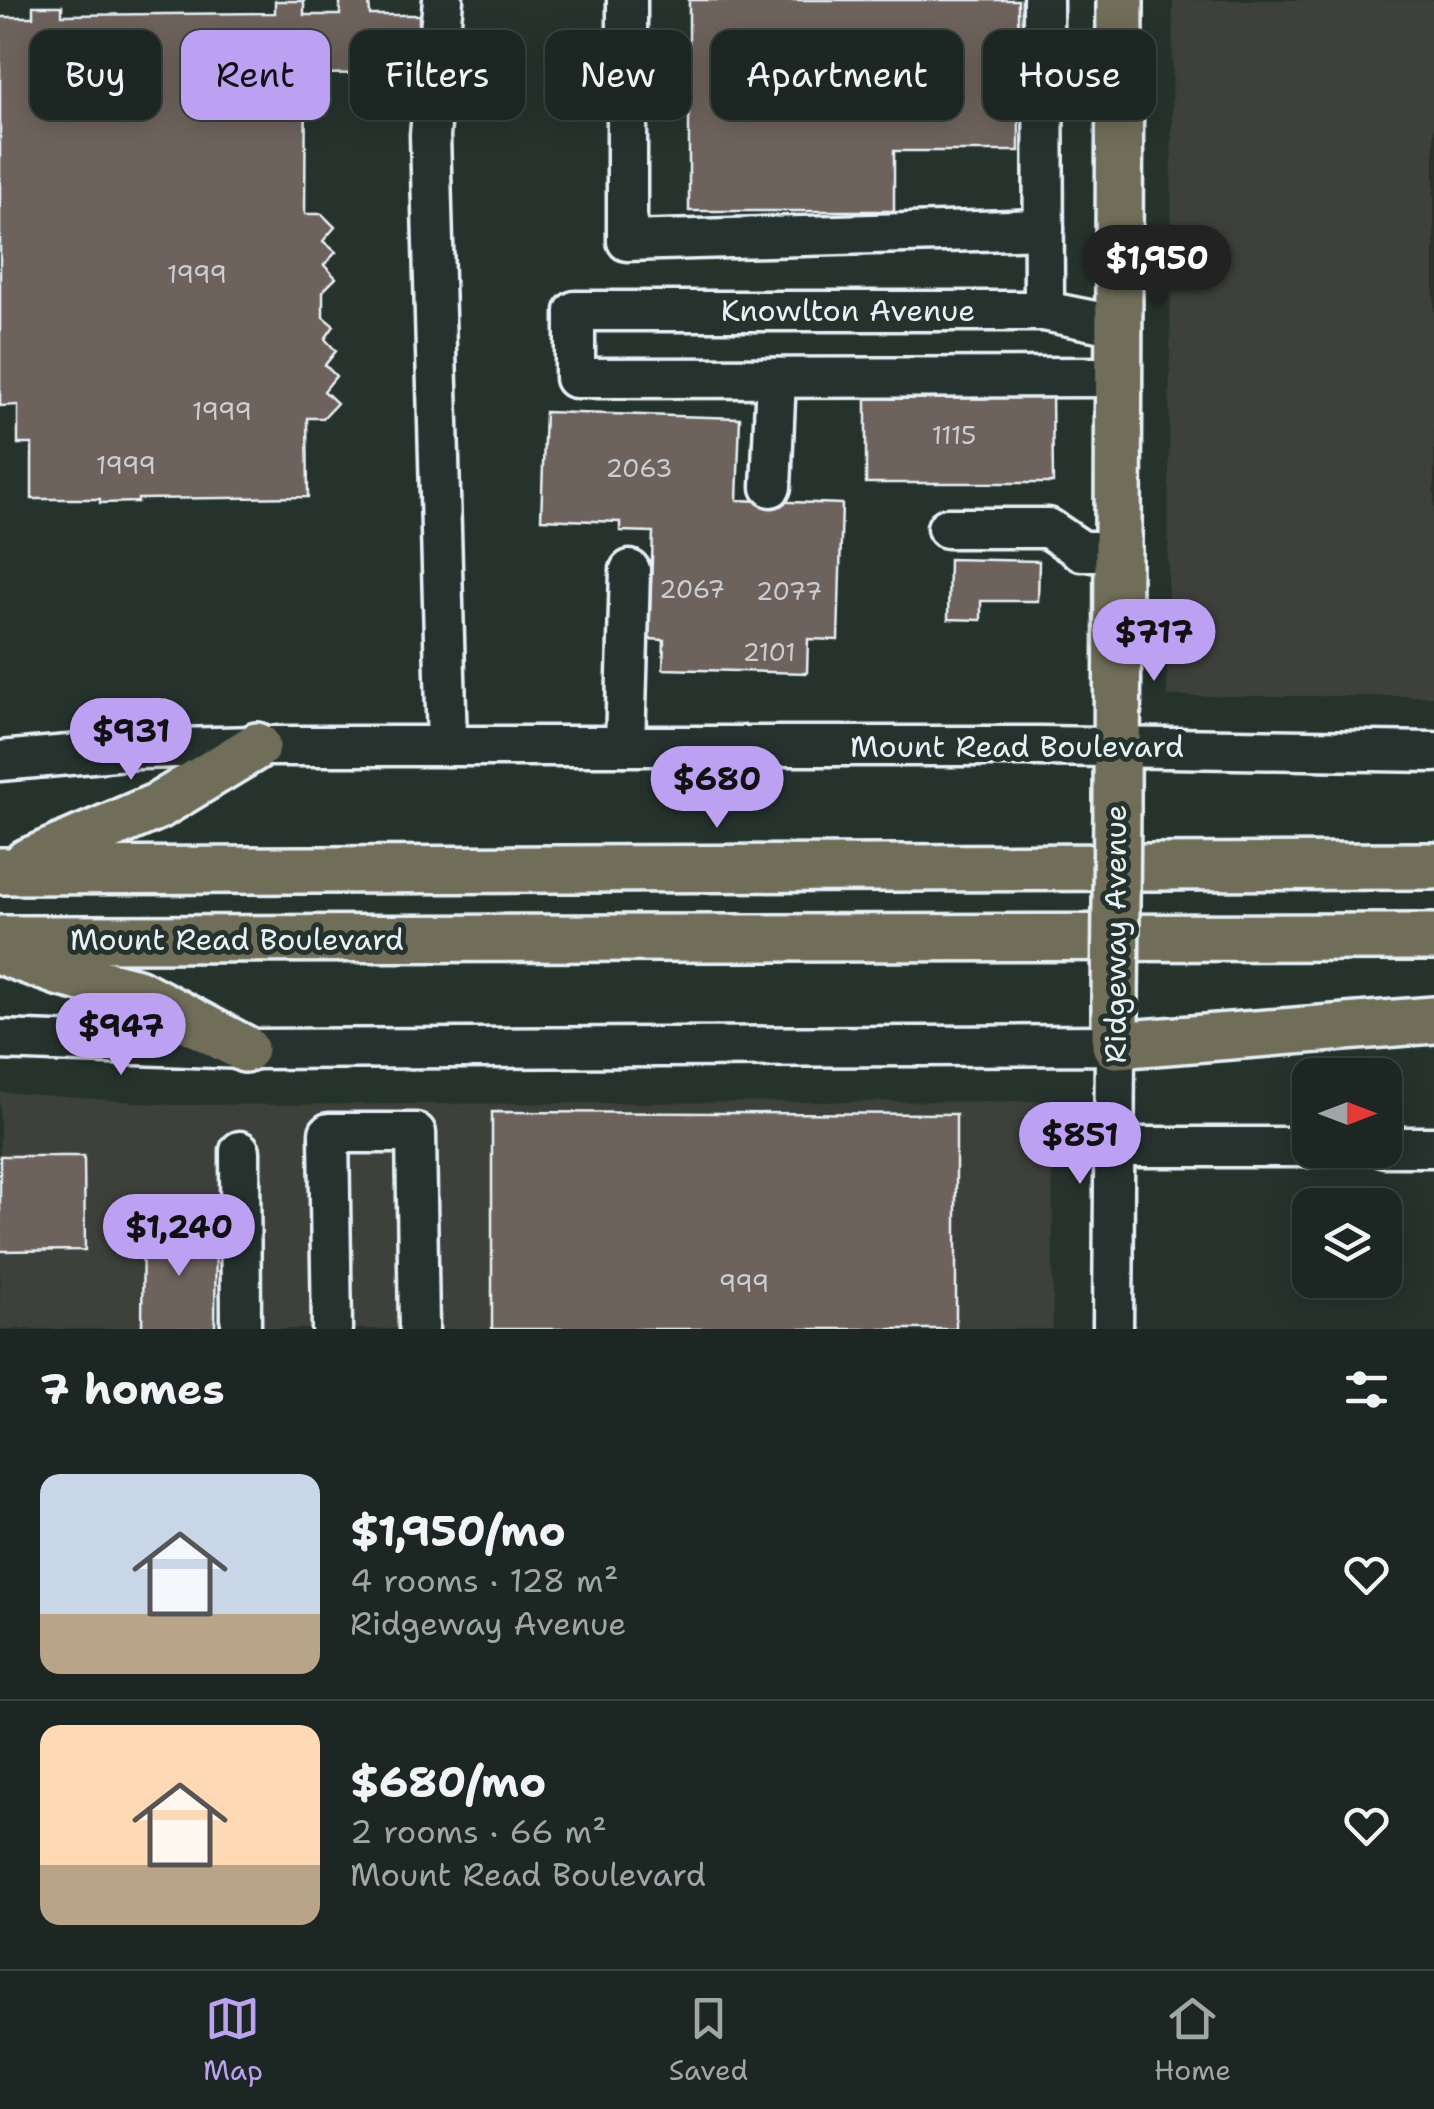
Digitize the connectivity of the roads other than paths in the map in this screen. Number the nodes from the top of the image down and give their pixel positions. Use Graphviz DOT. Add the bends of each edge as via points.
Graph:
graph roads {
  1 [pos="443,0"];
  2 [pos="627,0"];
  3 [pos="1044,0"];
  4 [pos="1120,0"];
  5 [pos="1044,229"];
  6 [pos="1044,312"];
  7 [pos="1119,326"];
  8 [pos="776,378"];
  9 [pos="1119,378"];
  10 [pos="771,487"];
  11 [pos="947,528"];
  12 [pos="1117,552"];
  13 [pos="630,570"];
  14 [pos="257,746"];
  15 [pos="447,746"];
  16 [pos="625,746"];
  17 [pos="1116,748"];
  18 [pos="1434,752"];
  19 [pos="0,761"];
  20 [pos="1434,866"];
  21 [pos="1116,867"];
  22 [pos="2,871"];
  23 [pos="1434,937"];
  24 [pos="0,940"];
  25 [pos="0,951"];
  26 [pos="1434,1020"];
  27 [pos="0,1040"];
  28 [pos="1115,1046"];
  29 [pos="245,1050"];
  30 [pos="1114,1147"];
  31 [pos="1292,1147"];
  32 [pos="1402,1147"];
  33 [pos="1434,1147"];
  34 [pos="240,1151"];
  35 [pos="241,1329"];
  36 [pos="332,1329"];
  37 [pos="419,1329"];
  38 [pos="1113,1329"];
  1 -- 15 [label="street" via="430,136"];
  2 -- 5 [label="street" via="627,242"];
  3 -- 5 [label="street"];
  4 -- 7 [label="main road, Ridgeway Avenue"];
  5 -- 6 [label="street"];
  6 -- 7 [label="street, Knowlton Avenue"];
  6 -- 8 [label="street, Knowlton Avenue" via="574,312 575,378"];
  7 -- 9 [label="main road, Ridgeway Avenue"];
  8 -- 9 [label="street"];
  8 -- 10 [label="street"];
  9 -- 12 [label="main road, Ridgeway Avenue"];
  11 -- 12 [label="street" via="1048,528 1082,551"];
  12 -- 17 [label="main road, Ridgeway Avenue"];
  13 -- 16 [label="street"];
  14 -- 15 [label="street, Mount Read Boulevard"];
  14 -- 19 [label="street, Mount Read Boulevard"];
  14 -- 22 [label="main road" via="158,806"];
  15 -- 16 [label="street, Mount Read Boulevard"];
  16 -- 17 [label="street, Mount Read Boulevard"];
  17 -- 18 [label="street, Mount Read Boulevard"];
  17 -- 21 [label="main road, Ridgeway Avenue, bridge"];
  20 -- 21 [label="main road"];
  21 -- 22 [label="main road"];
  21 -- 28 [label="main road, Ridgeway Avenue, bridge"];
  23 -- 24 [label="main road, Mount Read Boulevard"];
  25 -- 29 [label="main road" via="137,992"];
  26 -- 28 [label="main road"];
  27 -- 29 [label="street"];
  28 -- 29 [label="street"];
  28 -- 30 [label="street, Ridgeway Avenue"];
  30 -- 31 [label="street"];
  30 -- 38 [label="street, Ridgeway Avenue"];
  32 -- 33 [label="street"];
  34 -- 35 [label="street"];
  36 -- 37 [label="street" via="329,1132 416,1133"];
}
